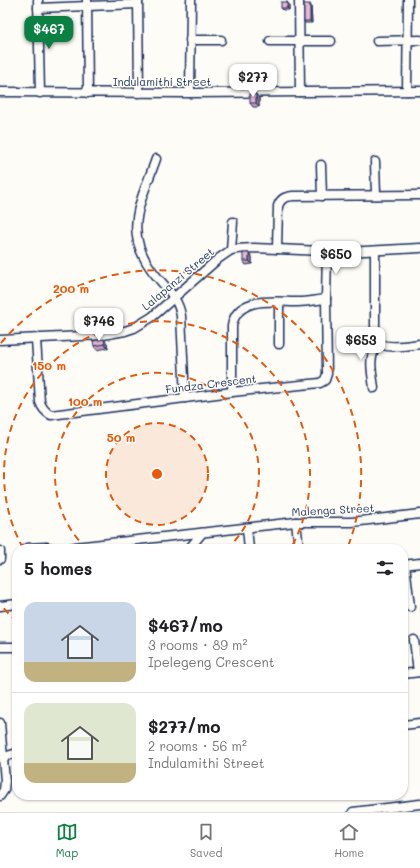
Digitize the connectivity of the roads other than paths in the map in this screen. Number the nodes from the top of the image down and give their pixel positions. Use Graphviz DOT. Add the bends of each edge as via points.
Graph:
graph roads {
  1 [pos="190,0"];
  2 [pos="299,0"];
  3 [pos="408,0"];
  4 [pos="87,2"];
  5 [pos="138,2"];
  6 [pos="38,4"];
  7 [pos="190,40"];
  8 [pos="221,40"];
  9 [pos="377,40"];
  10 [pos="420,40"];
  11 [pos="270,41"];
  12 [pos="299,41"];
  13 [pos="330,41"];
  14 [pos="407,41"];
  15 [pos="407,91"];
  16 [pos="420,91"];
  17 [pos="0,92"];
  18 [pos="300,92"];
  19 [pos="40,93"];
  20 [pos="88,93"];
  21 [pos="139,93"];
  22 [pos="190,93"];
  23 [pos="156,159"];
  24 [pos="375,162"];
  25 [pos="321,165"];
  26 [pos="376,194"];
  27 [pos="420,194"];
  28 [pos="322,196"];
  29 [pos="233,222"];
  30 [pos="277,248"];
  31 [pos="420,248"];
  32 [pos="231,250"];
  33 [pos="327,251"];
  34 [pos="375,251"];
  35 [pos="174,298"];
  36 [pos="326,299"];
  37 [pos="279,302"];
  38 [pos="36,339"];
  39 [pos="0,340"];
  40 [pos="379,342"];
  41 [pos="279,344"];
  42 [pos="420,344"];
  43 [pos="374,388"];
  44 [pos="232,392"];
  45 [pos="185,398"];
  46 [pos="420,514"];
  47 [pos="296,522"];
  48 [pos="247,528"];
  49 [pos="202,533"];
  50 [pos="101,544"];
  51 [pos="193,544"];
  52 [pos="249,544"];
  53 [pos="298,544"];
  54 [pos="0,551"];
  55 [pos="0,559"];
  56 [pos="420,563"];
  57 [pos="408,564"];
  58 [pos="408,593"];
  59 [pos="12,605"];
  60 [pos="0,606"];
  61 [pos="410,607"];
  62 [pos="414,640"];
  63 [pos="0,647"];
  64 [pos="12,647"];
  65 [pos="419,672"];
  66 [pos="408,673"];
  67 [pos="0,723"];
  68 [pos="420,723"];
  69 [pos="408,724"];
  70 [pos="12,755"];
  71 [pos="4,757"];
  72 [pos="0,796"];
  73 [pos="420,804"];
  74 [pos="353,812"];
  1 -- 7 [label="street"];
  2 -- 12 [label="street"];
  3 -- 14 [label="street"];
  4 -- 5 [label="street"];
  4 -- 6 [label="street"];
  4 -- 20 [label="street"];
  5 -- 21 [label="street"];
  6 -- 19 [label="street"];
  7 -- 8 [label="street"];
  7 -- 22 [label="street"];
  9 -- 14 [label="street"];
  10 -- 14 [label="street"];
  11 -- 12 [label="street"];
  12 -- 13 [label="street"];
  12 -- 18 [label="street"];
  14 -- 15 [label="street"];
  15 -- 16 [label="street, Indulamithi Street"];
  15 -- 18 [label="street, Indulamithi Street"];
  17 -- 19 [label="street, Indulamithi Street"];
  18 -- 22 [label="street, Indulamithi Street"];
  19 -- 20 [label="street, Indulamithi Street"];
  20 -- 21 [label="street, Indulamithi Street"];
  21 -- 22 [label="street, Indulamithi Street"];
  23 -- 35 [label="street" via="139,208 136,234 146,264"];
  24 -- 26 [label="street"];
  25 -- 28 [label="street"];
  26 -- 27 [label="street"];
  26 -- 28 [label="street"];
  28 -- 30 [label="street" via="288,197 281,200 277,210"];
  29 -- 32 [label="street"];
  30 -- 32 [label="street, Lalapanzi Street"];
  30 -- 33 [label="street, Lalapanzi Street"];
  31 -- 34 [label="street, Lalapanzi Street"];
  32 -- 35 [label="street, Lalapanzi Street"];
  33 -- 34 [label="street, Lalapanzi Street"];
  33 -- 36 [label="street, Fundza Crescent"];
  34 -- 40 [label="street" via="375,337"];
  35 -- 38 [label="street, Lalapanzi Street" via="152,317 125,331 104,335"];
  35 -- 45 [label="street" via="181,316"];
  36 -- 37 [label="street"];
  36 -- 44 [label="street, Fundza Crescent" via="325,380 317,384"];
  37 -- 41 [label="street"];
  37 -- 44 [label="street" via="250,304 235,315 232,326"];
  38 -- 39 [label="street, Lalapanzi Street"];
  38 -- 45 [label="street, Fundza Crescent" via="40,402 51,415"];
  40 -- 42 [label="street" via="386,346"];
  40 -- 43 [label="street" via="371,358"];
  44 -- 45 [label="street, Fundza Crescent"];
  46 -- 47 [label="street, Malenga Street" via="352,522"];
  47 -- 48 [label="street, Malenga Street"];
  47 -- 53 [label="street"];
  48 -- 49 [label="street, Malenga Street"];
  48 -- 52 [label="street"];
  49 -- 50 [label="street, Malenga Street"];
  49 -- 51 [label="street"];
  54 -- 55 [label="street"];
  56 -- 57 [label="street"];
  58 -- 61 [label="street"];
  59 -- 60 [label="street"];
  62 -- 65 [label="street"];
  63 -- 64 [label="street"];
  65 -- 66 [label="street"];
  67 -- 71 [label="street"];
  68 -- 69 [label="street"];
  70 -- 71 [label="street"];
  71 -- 72 [label="street" via="5,785"];
  73 -- 74 [label="street"];
}
